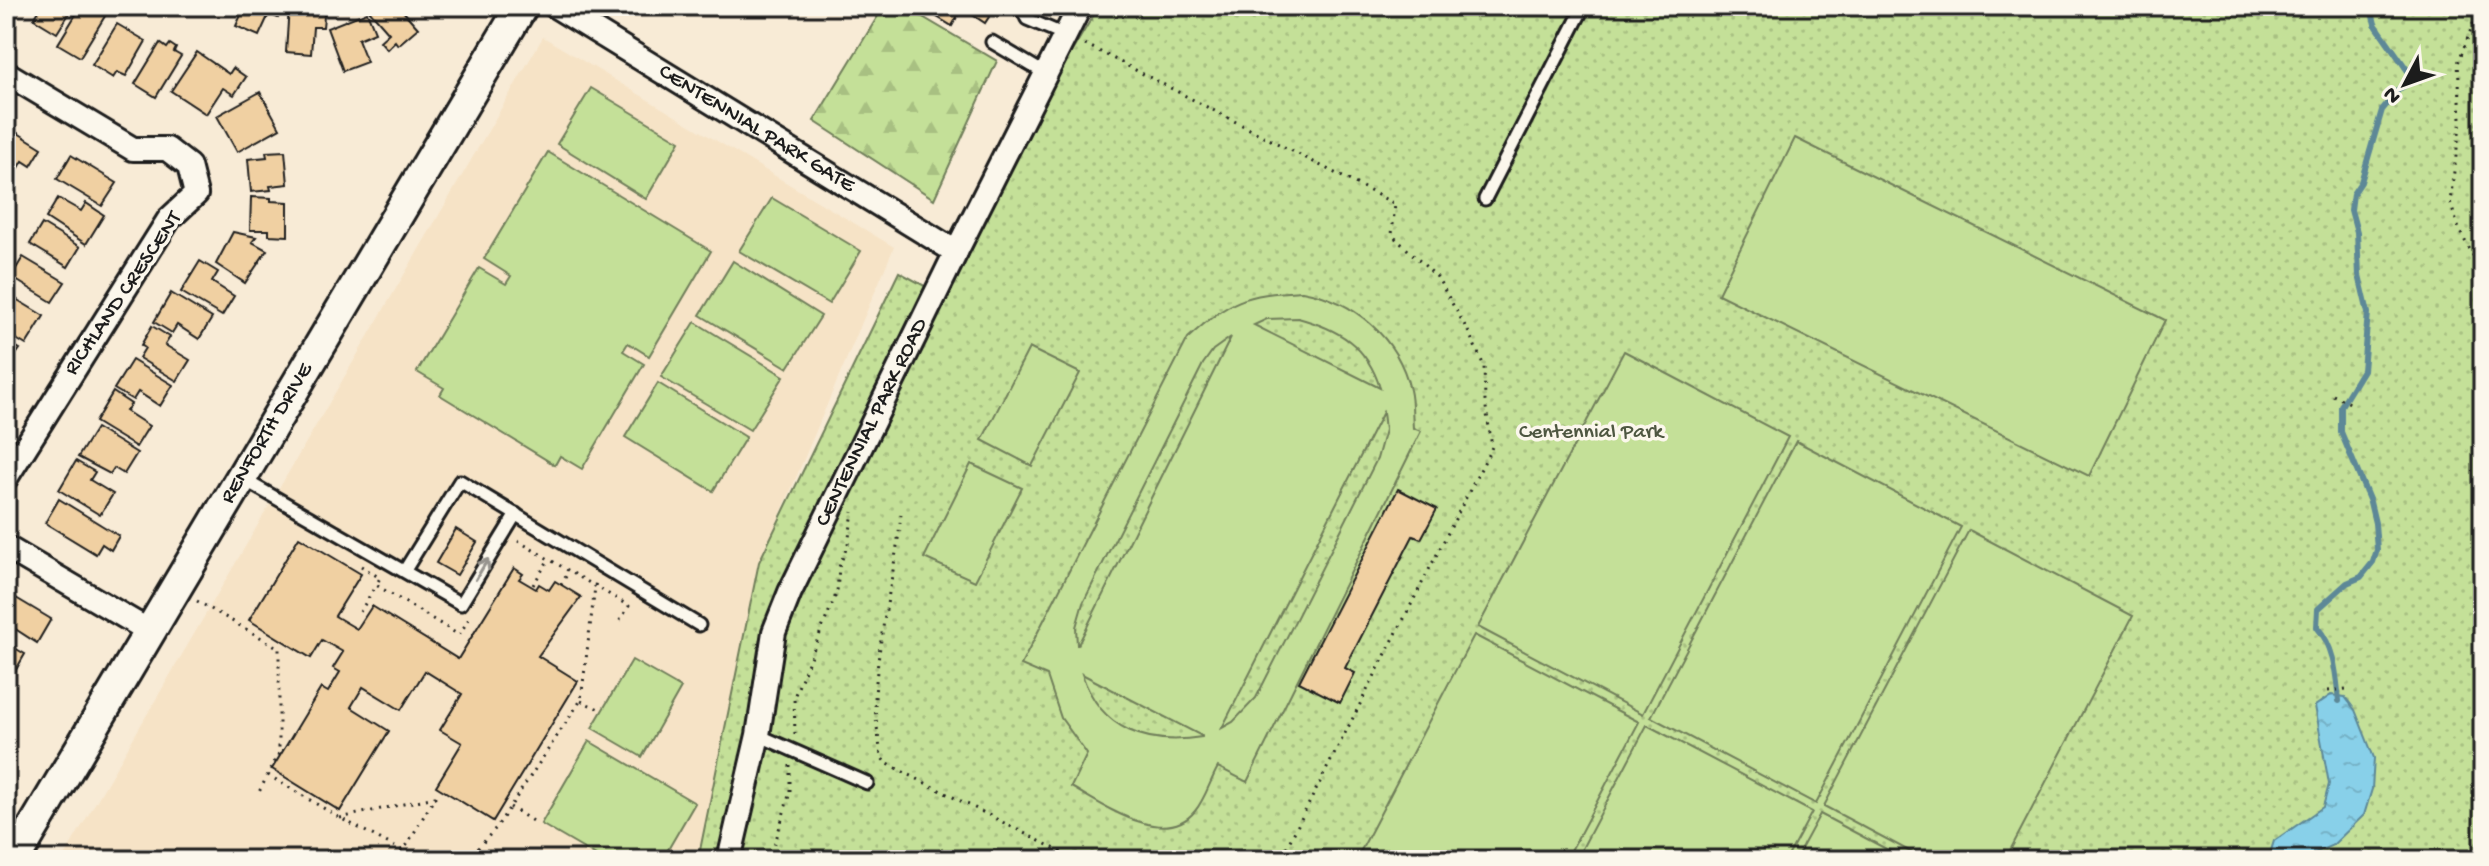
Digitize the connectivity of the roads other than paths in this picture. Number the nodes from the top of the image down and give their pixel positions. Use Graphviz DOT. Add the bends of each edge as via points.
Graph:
graph roads {
  1 [pos="522,6"];
  2 [pos="555,6"];
  3 [pos="1021,6"];
  4 [pos="1080,6"];
  5 [pos="1584,6"];
  6 [pos="1073,39"];
  7 [pos="992,42"];
  8 [pos="6,73"];
  9 [pos="1046,74"];
  10 [pos="1485,199"];
  11 [pos="956,252"];
  12 [pos="241,477"];
  13 [pos="6,478"];
  14 [pos="516,514"];
  15 [pos="6,547"];
  16 [pos="405,570"];
  17 [pos="699,625"];
  18 [pos="149,631"];
  19 [pos="758,735"];
  20 [pos="867,783"];
  21 [pos="14,860"];
  22 [pos="729,860"];
  1 -- 12 [label="main road, RENFORTH DRIVE"];
  2 -- 11 [label="street, CENTENNIAL PARK GATE"];
  3 -- 6 [label="lane" via="1027,19"];
  4 -- 6 [label="street, CENTENNIAL PARK ROAD"];
  5 -- 10 [label="lane"];
  6 -- 9 [label="street, CENTENNIAL PARK ROAD"];
  7 -- 9 [label="lane"];
  8 -- 13 [label="street, RICHLAND CRESCENT" via="133,149 167,149 189,166 196,194 169,219"];
  9 -- 11 [label="street, CENTENNIAL PARK ROAD"];
  11 -- 19 [label="street, CENTENNIAL PARK ROAD" via="790,592 774,632"];
  12 -- 16 [label="lane"];
  12 -- 18 [label="main road, RENFORTH DRIVE"];
  14 -- 16 [label="lane" via="460,481"];
  16 -- 14 [label="lane, one-way" via="461,604"];
  14 -- 17 [label="lane"];
  15 -- 18 [label="street"];
  18 -- 21 [label="main road, RENFORTH DRIVE"];
  19 -- 20 [label="lane"];
  19 -- 22 [label="street, CENTENNIAL PARK ROAD"];
}
